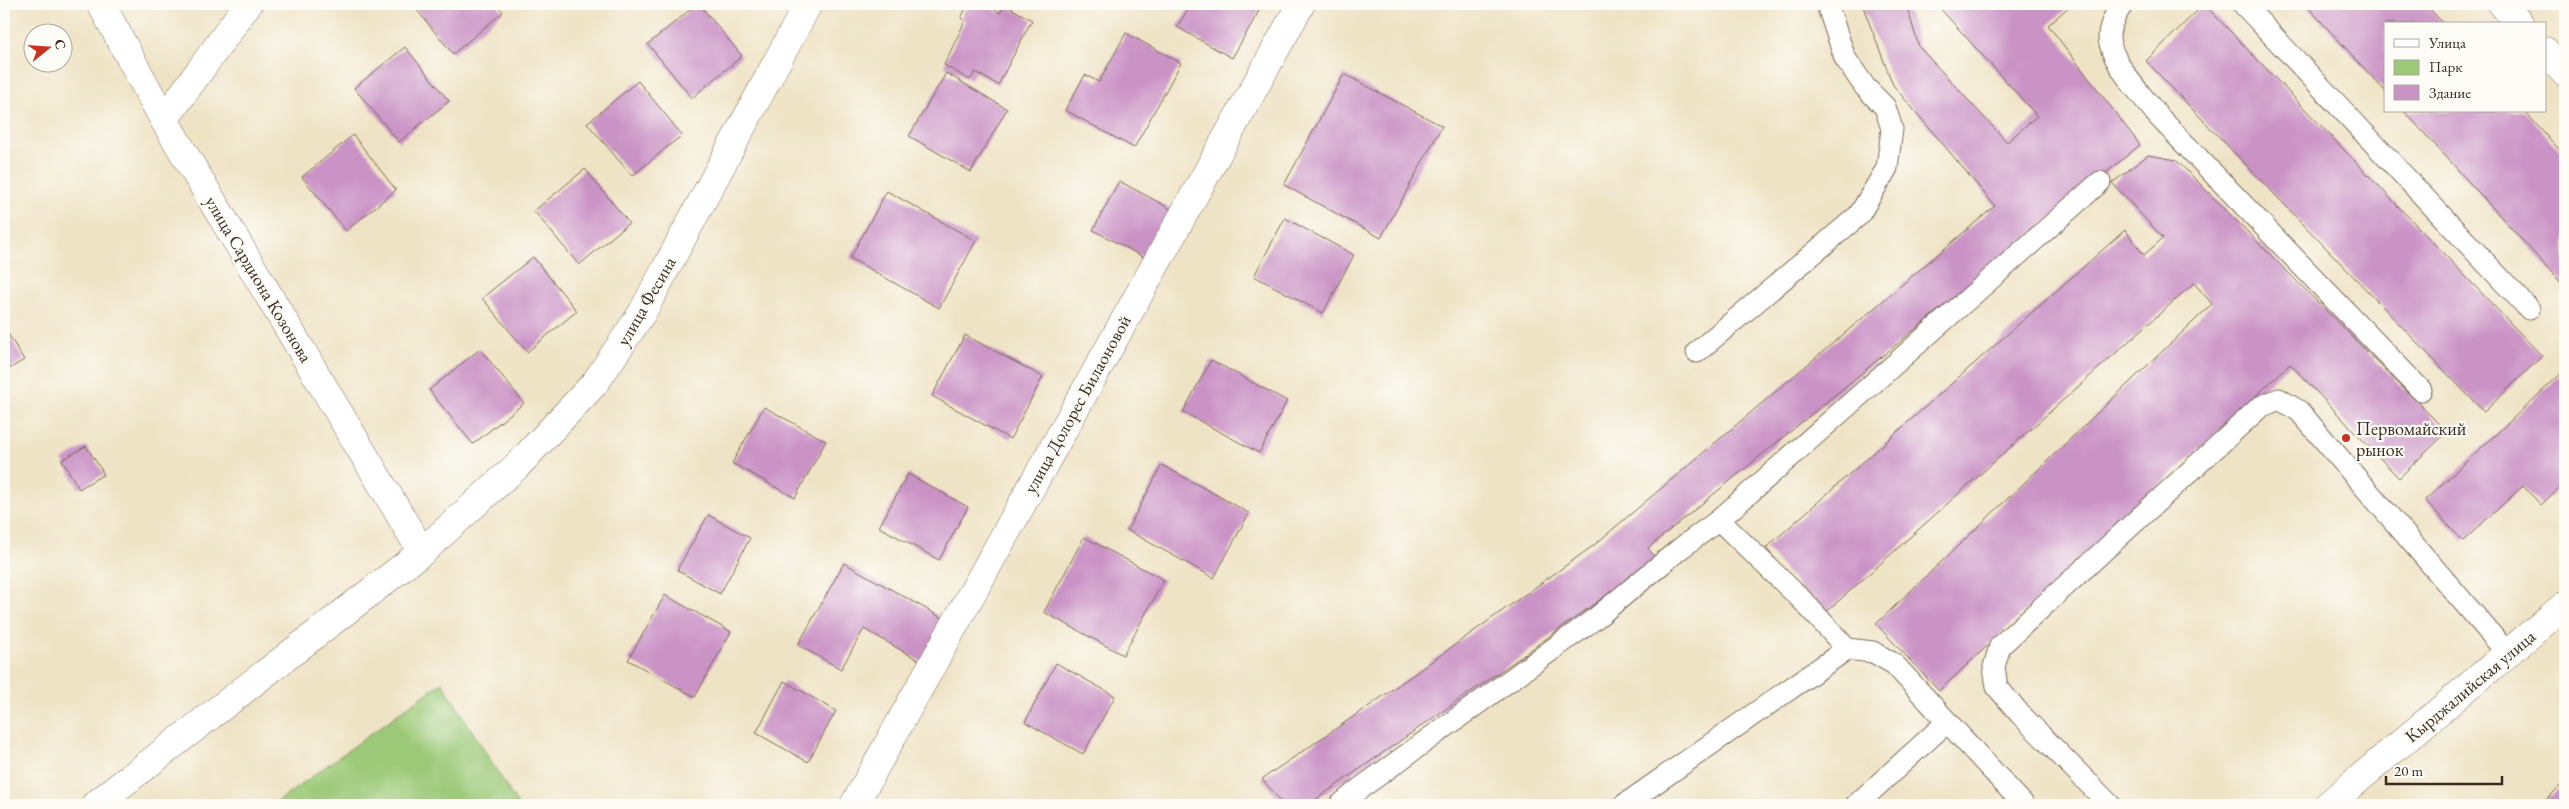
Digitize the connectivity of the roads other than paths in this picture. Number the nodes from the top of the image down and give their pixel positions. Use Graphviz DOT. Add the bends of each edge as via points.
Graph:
graph roads {
  1 [pos="101,4"];
  2 [pos="248,4"];
  3 [pos="808,4"];
  4 [pos="1301,4"];
  5 [pos="1827,4"];
  6 [pos="2123,4"];
  7 [pos="2243,4"];
  8 [pos="2502,4"];
  9 [pos="2518,22"];
  10 [pos="2546,52"];
  11 [pos="2565,73"];
  12 [pos="164,120"];
  13 [pos="2100,182"];
  14 [pos="2529,309"];
  15 [pos="1697,352"];
  16 [pos="2421,390"];
  17 [pos="1719,520"];
  18 [pos="422,552"];
  19 [pos="2565,605"];
  20 [pos="1847,649"];
  21 [pos="2508,654"];
  22 [pos="1947,722"];
  23 [pos="96,805"];
  24 [pos="854,805"];
  25 [pos="1340,805"];
  26 [pos="1624,805"];
  27 [pos="1856,805"];
  28 [pos="2024,805"];
  29 [pos="2110,805"];
  30 [pos="2328,805"];
  1 -- 12 [label="street, улица Сардиона Козонова"];
  2 -- 12 [label="street"];
  3 -- 18 [label="street, улица Фесина" via="642,312 595,383 517,466"];
  4 -- 24 [label="street, улица Долорес Билаоновой"];
  5 -- 15 [label="lane" via="1845,58 1885,108 1892,129 1886,168 1859,215"];
  6 -- 16 [label="lane" via="2113,17 2109,42 2120,66 2158,116"];
  7 -- 14 [label="lane"];
  8 -- 9 [label="street"];
  10 -- 11 [label="street"];
  12 -- 18 [label="street, улица Сардиона Козонова"];
  13 -- 17 [label="lane"];
  17 -- 20 [label="lane" via="1804,601"];
  17 -- 25 [label="lane" via="1596,618"];
  18 -- 23 [label="street, улица Фесина"];
  19 -- 21 [label="street, Кырджалийская улица"];
  20 -- 22 [label="lane" via="1873,652 1894,664"];
  20 -- 26 [label="lane"];
  21 -- 29 [label="lane" via="2299,411 2279,399 2260,407 2000,646 1994,666 1996,687"];
  21 -- 30 [label="street, Кырджалийская улица"];
  22 -- 27 [label="lane"];
  22 -- 28 [label="lane"];
}
